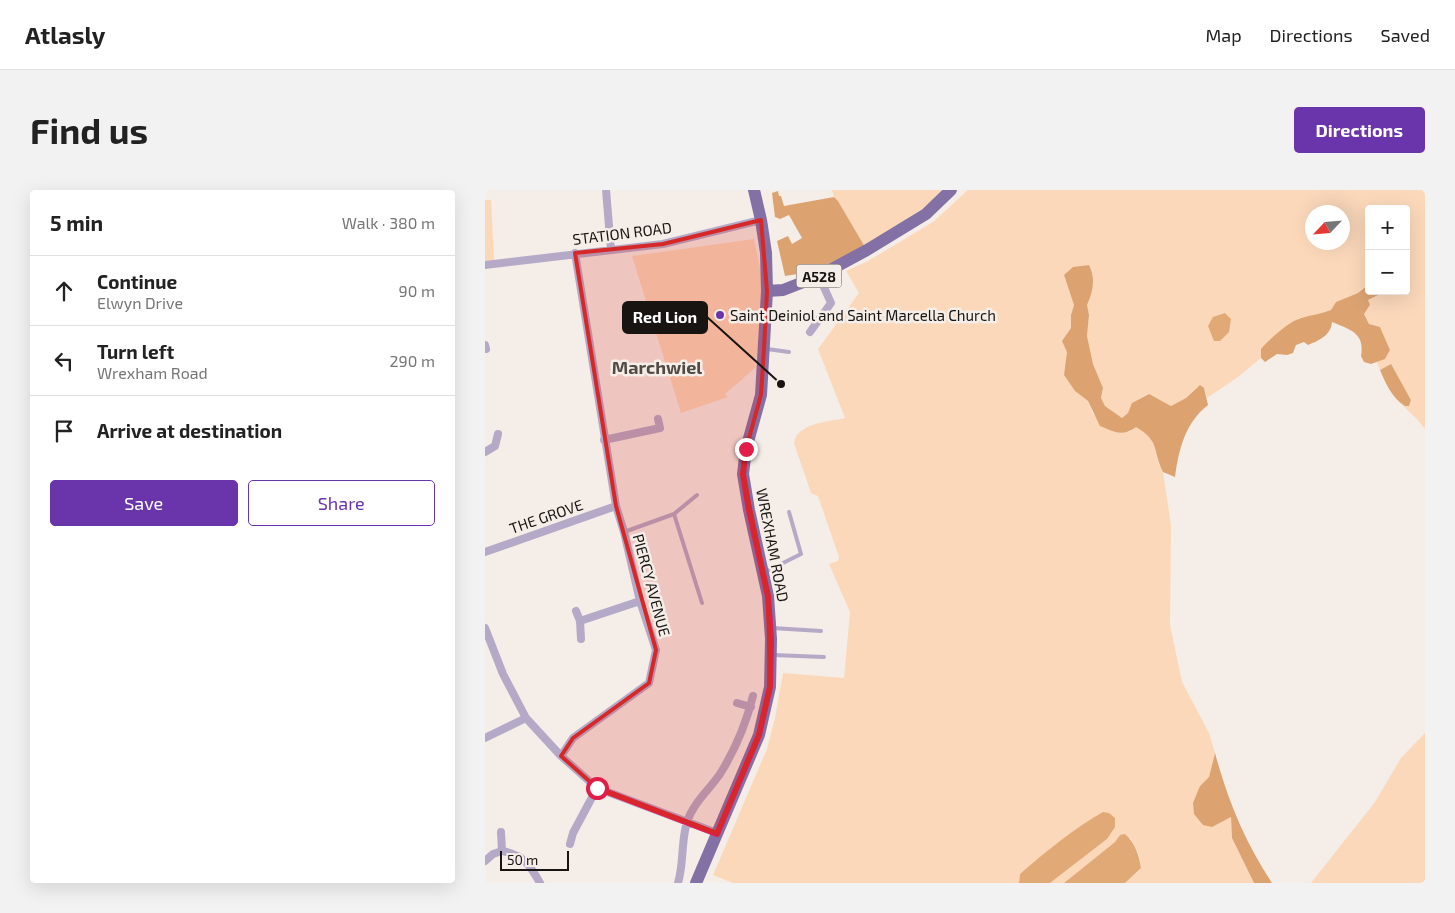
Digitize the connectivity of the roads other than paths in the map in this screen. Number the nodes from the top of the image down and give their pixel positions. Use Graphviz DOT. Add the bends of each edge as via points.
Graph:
graph roads {
  1 [pos="606,190"];
  2 [pos="754,190"];
  3 [pos="951,190"];
  4 [pos="761,220"];
  5 [pos="611,250"];
  6 [pos="575,253"];
  7 [pos="485,265"];
  8 [pos="819,276"];
  9 [pos="767,291"];
  10 [pos="810,332"];
  11 [pos="485,345"];
  12 [pos="764,349"];
  13 [pos="486,350"];
  14 [pos="789,352"];
  15 [pos="657,419"];
  16 [pos="498,434"];
  17 [pos="605,440"];
  18 [pos="485,452"];
  19 [pos="697,495"];
  20 [pos="615,506"];
  21 [pos="789,512"];
  22 [pos="673,514"];
  23 [pos="624,532"];
  24 [pos="485,552"];
  25 [pos="763,573"];
  26 [pos="640,601"];
  27 [pos="702,603"];
  28 [pos="576,611"];
  29 [pos="580,621"];
  30 [pos="485,628"];
  31 [pos="770,628"];
  32 [pos="821,631"];
  33 [pos="581,639"];
  34 [pos="771,655"];
  35 [pos="825,657"];
  36 [pos="753,696"];
  37 [pos="737,703"];
  38 [pos="751,707"];
  39 [pos="526,718"];
  40 [pos="485,738"];
  41 [pos="561,756"];
  42 [pos="597,788"];
  43 [pos="687,822"];
  44 [pos="564,828"];
  45 [pos="501,832"];
  46 [pos="573,833"];
  47 [pos="717,834"];
  48 [pos="570,844"];
  49 [pos="503,852"];
  50 [pos="485,861"];
  51 [pos="540,883"];
  52 [pos="679,883"];
  53 [pos="696,883"];
  1 -- 5 [label="street"];
  2 -- 4 [label="main road, WREXHAM ROAD"];
  3 -- 8 [label="main road, A528" via="926,214"];
  4 -- 5 [label="street, STATION ROAD" via="663,244"];
  4 -- 9 [label="main road, WREXHAM ROAD"];
  5 -- 6 [label="street, STATION ROAD"];
  6 -- 7 [label="street, STATION ROAD"];
  6 -- 17 [label="street, PIERCY AVENUE"];
  8 -- 9 [label="main road, A528" via="783,290"];
  8 -- 10 [label="street" via="835,304"];
  9 -- 12 [label="main road, WREXHAM ROAD"];
  11 -- 13 [label="street"];
  12 -- 14 [label="lane"];
  12 -- 25 [label="main road, WREXHAM ROAD" via="761,395 746,449 743,474"];
  15 -- 17 [label="street" via="660,428"];
  16 -- 18 [label="street" via="498,449"];
  17 -- 20 [label="street, PIERCY AVENUE"];
  19 -- 22 [label="lane"];
  20 -- 23 [label="street, PIERCY AVENUE"];
  20 -- 24 [label="street, THE GROVE"];
  21 -- 25 [label="lane" via="801,554"];
  22 -- 23 [label="lane"];
  22 -- 27 [label="lane"];
  23 -- 26 [label="street, PIERCY AVENUE"];
  25 -- 31 [label="main road, WREXHAM ROAD"];
  26 -- 29 [label="street"];
  26 -- 41 [label="street, PIERCY AVENUE" via="656,650 649,683 573,738"];
  28 -- 29 [label="street"];
  29 -- 33 [label="street"];
  30 -- 39 [label="street" via="503,674"];
  31 -- 32 [label="lane"];
  31 -- 34 [label="main road, WREXHAM ROAD"];
  34 -- 35 [label="lane"];
  34 -- 47 [label="main road, WREXHAM ROAD" via="770,687 759,735"];
  36 -- 38 [label="street"];
  37 -- 38 [label="street"];
  38 -- 43 [label="street" via="734,750 697,802"];
  39 -- 40 [label="street"];
  39 -- 41 [label="street"];
  41 -- 42 [label="street"];
  42 -- 43 [label="street"];
  42 -- 46 [label="street"];
  43 -- 47 [label="street"];
  43 -- 52 [label="street"];
  44 -- 46 [label="street"];
  45 -- 49 [label="street"];
  46 -- 48 [label="street"];
  47 -- 53 [label="main road, WREXHAM ROAD"];
  49 -- 50 [label="street" via="493,854"];
  49 -- 51 [label="street" via="519,856 529,864"];
}
